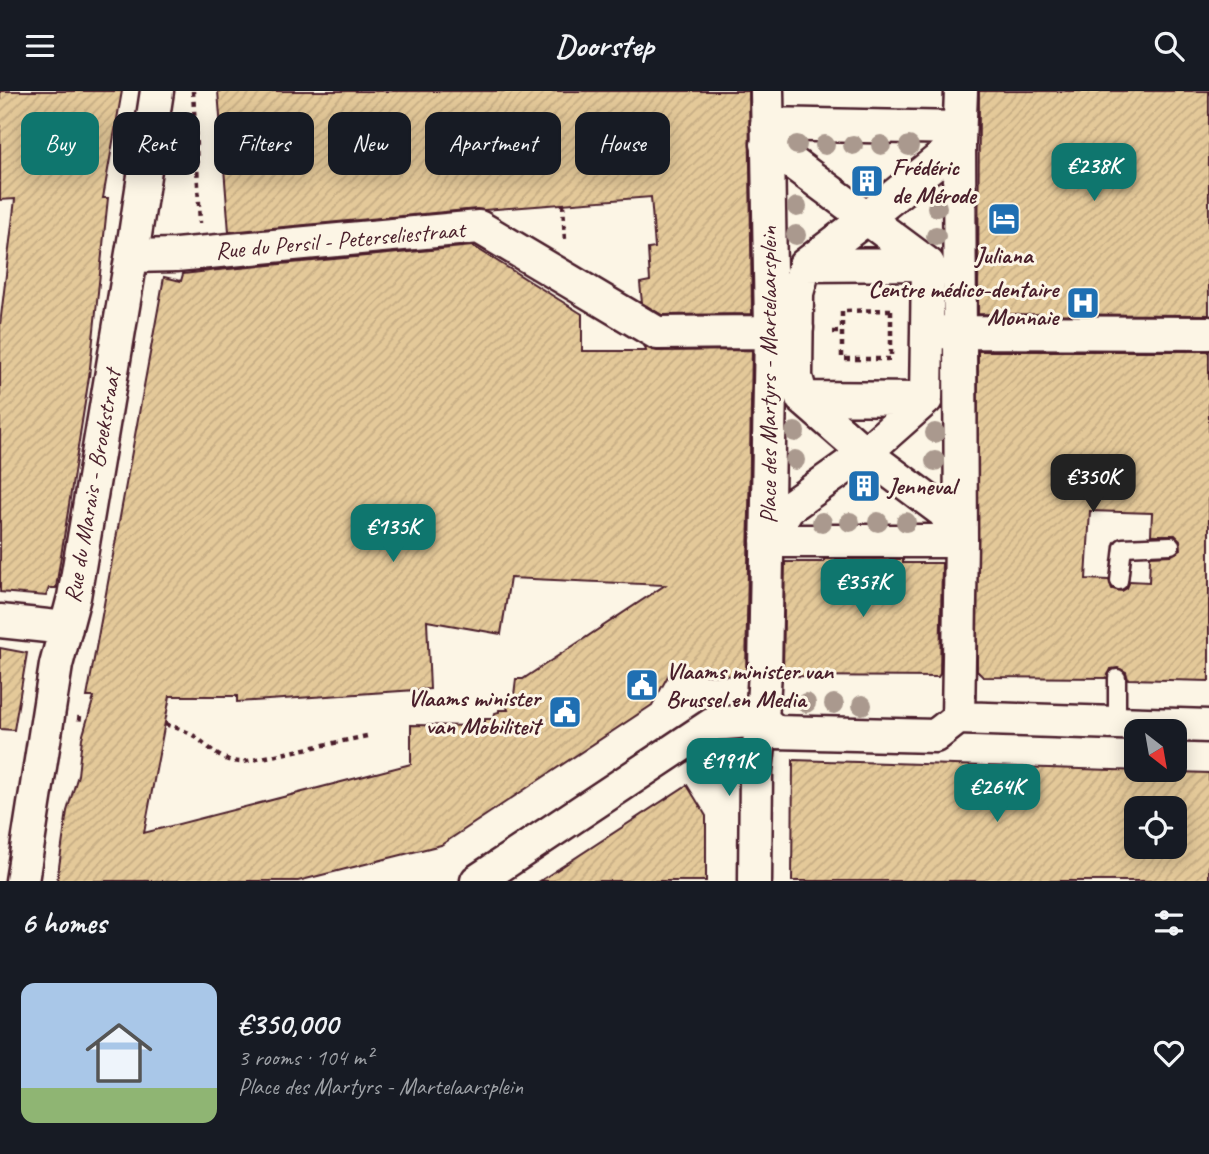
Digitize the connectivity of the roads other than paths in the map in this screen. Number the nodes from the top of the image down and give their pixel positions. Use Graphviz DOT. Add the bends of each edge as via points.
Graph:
graph roads {
  1 [pos="157,91"];
  2 [pos="767,91"];
  3 [pos="961,91"];
  4 [pos="767,134"];
  5 [pos="959,136"];
  6 [pos="867,218"];
  7 [pos="132,256"];
  8 [pos="928,264"];
  9 [pos="799,332"];
  10 [pos="959,333"];
  11 [pos="1209,333"];
  12 [pos="925,334"];
  13 [pos="926,399"];
  14 [pos="865,453"];
  15 [pos="767,541"];
  16 [pos="961,541"];
  17 [pos="1171,545"];
  18 [pos="1119,581"];
  19 [pos="0,621"];
  20 [pos="66,628"];
  21 [pos="1117,678"];
  22 [pos="958,718"];
  23 [pos="762,720"];
  24 [pos="1117,723"];
  25 [pos="1209,726"];
  26 [pos="22,881"];
  27 [pos="477,881"];
  28 [pos="755,881"];
  1 -- 7 [label="street, Rue du Marais - Broekstraat"];
  2 -- 4 [label="street, Place des Martyrs - Martelaarsplein"];
  3 -- 5 [label="street"];
  4 -- 5 [label="street"];
  4 -- 6 [label="street"];
  4 -- 9 [label="street, Place des Martyrs - Martelaarsplein"];
  5 -- 6 [label="street"];
  5 -- 10 [label="street"];
  6 -- 8 [label="street"];
  6 -- 9 [label="street"];
  7 -- 9 [label="street, Rue du Persil - Peterseliestraat" via="479,227 657,333"];
  7 -- 20 [label="street, Rue du Marais - Broekstraat"];
  8 -- 9 [label="street" via="888,271 845,271"];
  8 -- 12 [label="street"];
  9 -- 13 [label="street" via="846,394"];
  9 -- 14 [label="street"];
  9 -- 15 [label="street, Place des Martyrs - Martelaarsplein"];
  10 -- 11 [label="street"];
  10 -- 12 [label="street"];
  10 -- 16 [label="street"];
  12 -- 13 [label="street"];
  13 -- 14 [label="street"];
  14 -- 15 [label="street" via="788,508"];
  14 -- 16 [label="street" via="944,512"];
  15 -- 16 [label="street, Place des Martyrs - Martelaarsplein"];
  15 -- 23 [label="street"];
  16 -- 22 [label="street"];
  17 -- 18 [label="lane" via="1123,547"];
  19 -- 20 [label="street"];
  20 -- 26 [label="street, Rue du Marais - Broekstraat" via="56,665"];
  21 -- 24 [label="lane"];
  22 -- 23 [label="street" via="935,736 784,733"];
  22 -- 24 [label="street"];
  23 -- 27 [label="street" via="713,724"];
  23 -- 28 [label="street" via="756,771"];
  24 -- 25 [label="street"];
}
